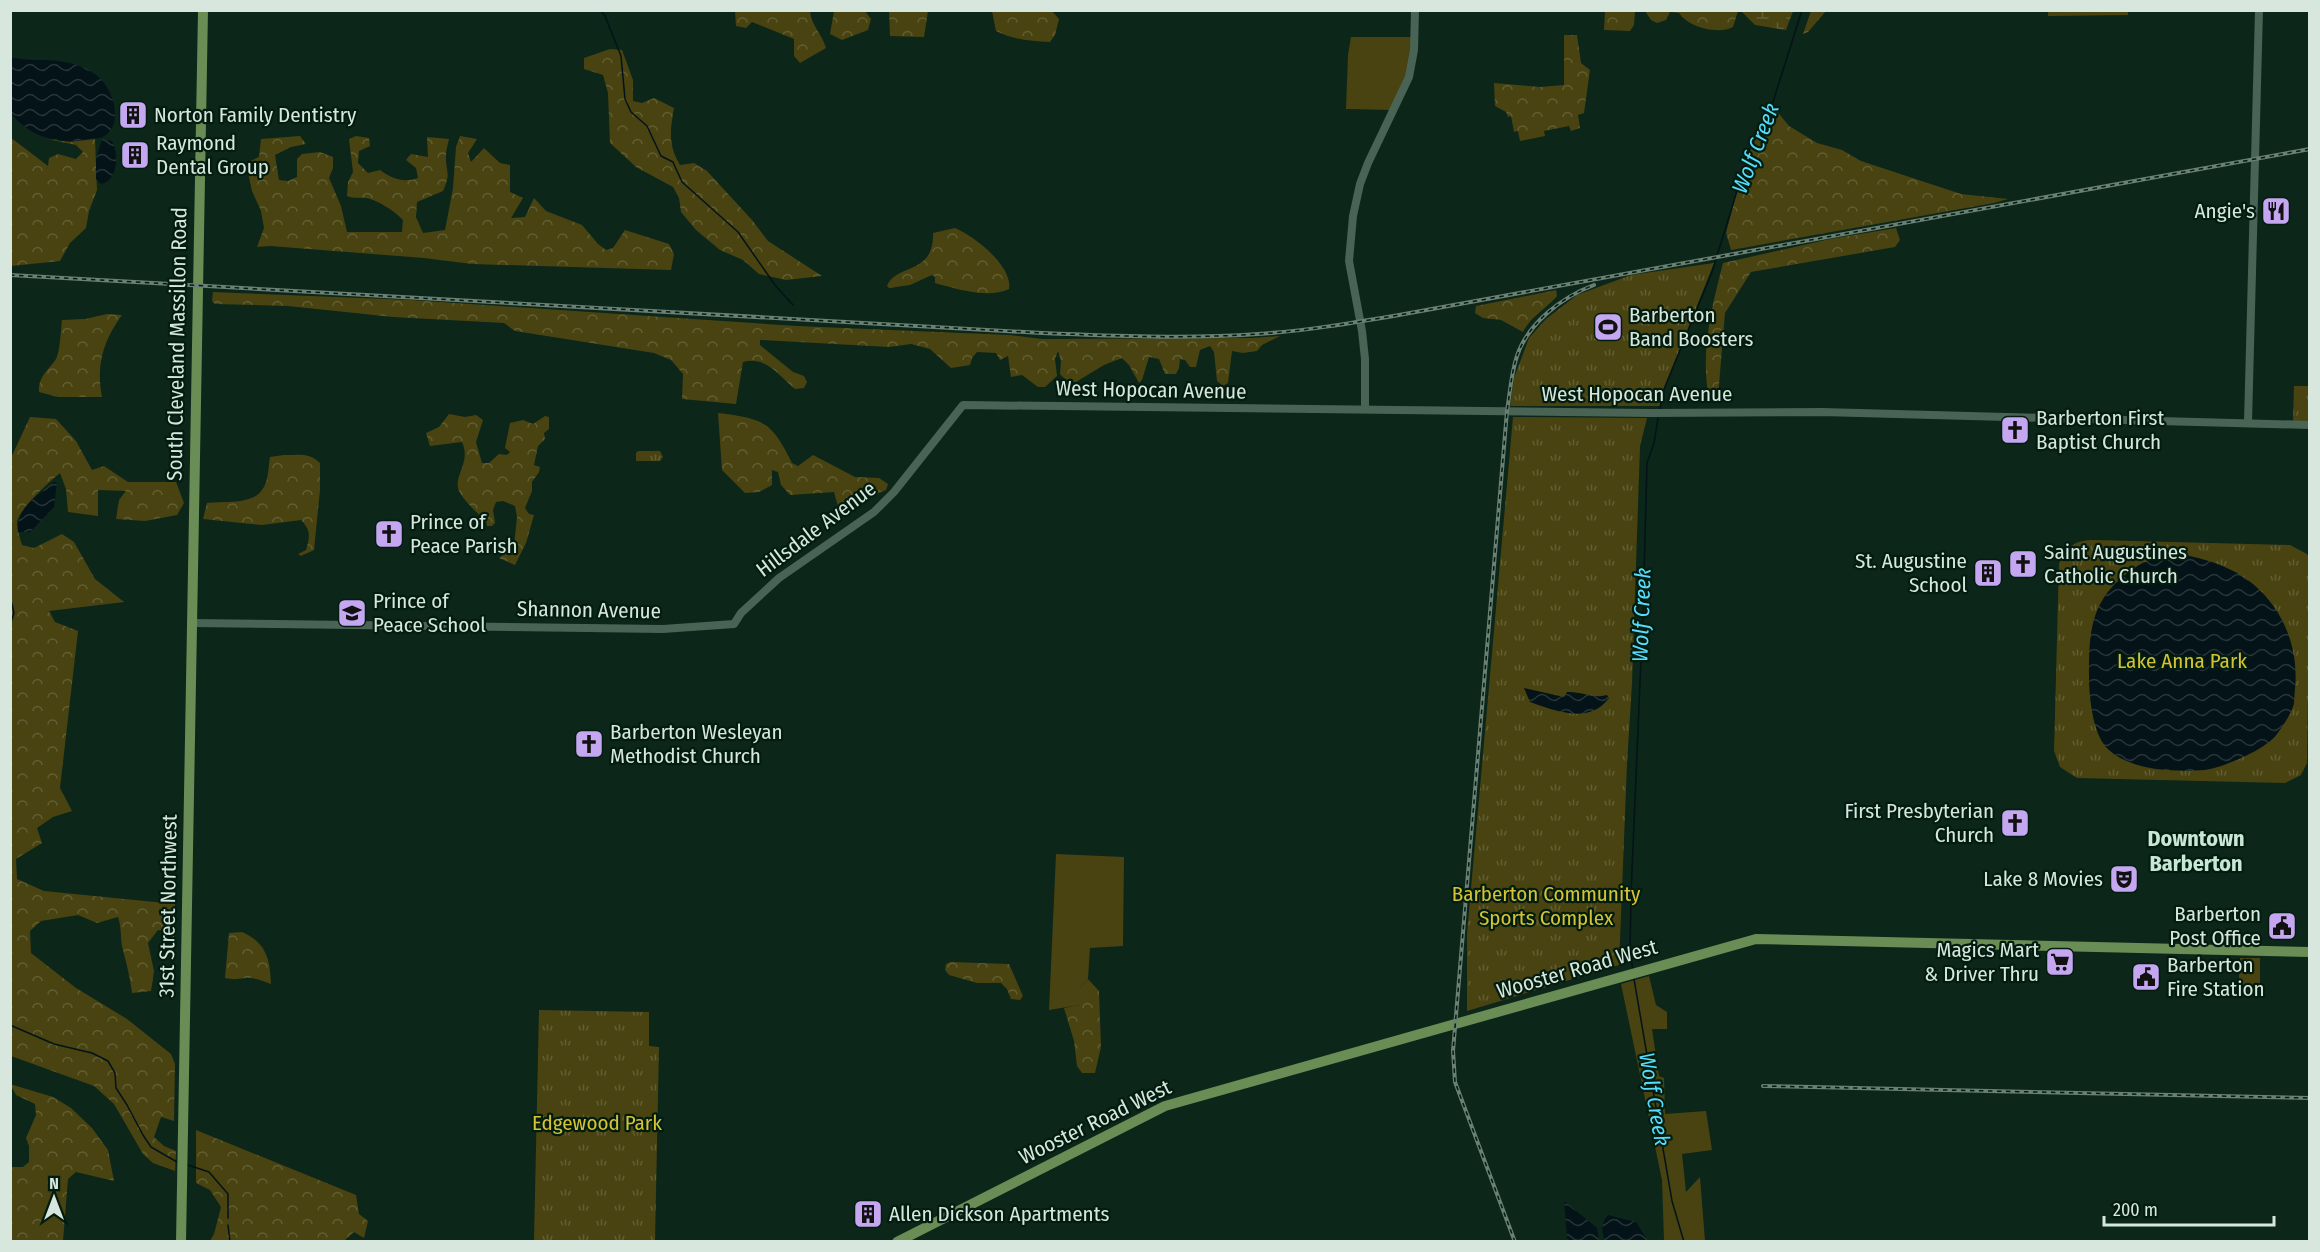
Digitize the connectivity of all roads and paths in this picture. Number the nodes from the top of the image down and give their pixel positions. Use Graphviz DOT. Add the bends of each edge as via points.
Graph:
graph roads {
  1 [pos="203,10"];
  2 [pos="1415,10"];
  3 [pos="2259,10"];
  4 [pos="963,405"];
  5 [pos="1365,410"];
  6 [pos="2248,422"];
  7 [pos="2310,424"];
  8 [pos="192,570"];
  9 [pos="191,622"];
  10 [pos="734,624"];
  11 [pos="2310,952"];
  12 [pos="181,1242"];
  13 [pos="897,1242"];
  1 -- 8 [label="main road, South Cleveland Massillon Road"];
  2 -- 5 [label="street" via="1409,77 1368,163 1353,216 1349,261 1362,330"];
  3 -- 6 [label="street"];
  4 -- 5 [label="street, West Hopocan Avenue"];
  4 -- 10 [label="street, Hillsdale Avenue" via="874,512 779,578"];
  5 -- 6 [label="street, West Hopocan Avenue" via="1890,413"];
  6 -- 7 [label="street, West Hopocan Avenue"];
  8 -- 9 [label="main road, 31st Street Northwest"];
  9 -- 10 [label="street, Shannon Avenue" via="663,629"];
  9 -- 12 [label="main road, 31st Street Northwest"];
  11 -- 13 [label="main road, Wooster Road West" via="1761,938 1165,1106"];
}
